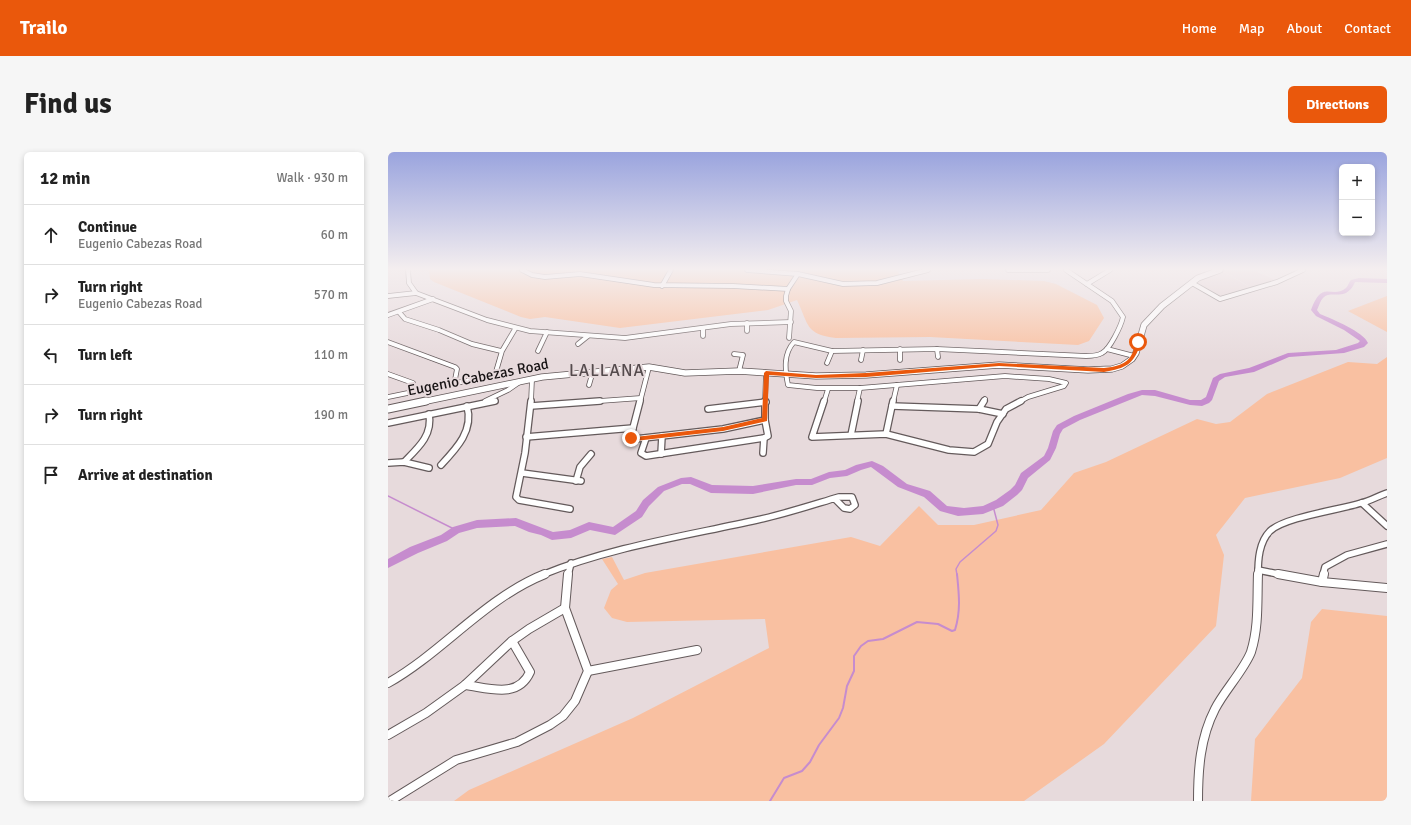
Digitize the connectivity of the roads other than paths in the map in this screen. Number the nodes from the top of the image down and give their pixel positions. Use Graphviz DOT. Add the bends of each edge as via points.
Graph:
graph roads {
  1 [pos="430,300"];
  2 [pos="437,300"];
  3 [pos="786,300"];
  4 [pos="1111,300"];
  5 [pos="1171,300"];
  6 [pos="399,312"];
  7 [pos="388,314"];
  8 [pos="791,322"];
  9 [pos="747,323"];
  10 [pos="703,328"];
  11 [pos="515,329"];
  12 [pos="747,331"];
  13 [pos="547,332"];
  14 [pos="588,336"];
  15 [pos="703,336"];
  16 [pos="789,338"];
  17 [pos="388,342"];
  18 [pos="578,344"];
  19 [pos="900,348"];
  20 [pos="937,349"];
  21 [pos="1106,349"];
  22 [pos="863,350"];
  23 [pos="500,351"];
  24 [pos="538,351"];
  25 [pos="832,351"];
  26 [pos="734,354"];
  27 [pos="1134,356"];
  28 [pos="938,358"];
  29 [pos="861,360"];
  30 [pos="900,360"];
  31 [pos="827,363"];
  32 [pos="649,367"];
  33 [pos="593,371"];
  34 [pos="740,371"];
  35 [pos="766,373"];
  36 [pos="388,374"];
  37 [pos="785,374"];
  38 [pos="532,379"];
  39 [pos="521,381"];
  40 [pos="454,385"];
  41 [pos="589,385"];
  42 [pos="897,385"];
  43 [pos="860,388"];
  44 [pos="828,389"];
  45 [pos="409,393"];
  46 [pos="388,397"];
  47 [pos="641,398"];
  48 [pos="985,399"];
  49 [pos="495,401"];
  50 [pos="766,402"];
  51 [pos="481,403"];
  52 [pos="467,406"];
  53 [pos="531,406"];
  54 [pos="892,406"];
  55 [pos="388,409"];
  56 [pos="708,409"];
  57 [pos="979,409"];
  58 [pos="429,414"];
  59 [pos="1003,414"];
  60 [pos="765,420"];
  61 [pos="388,423"];
  62 [pos="632,428"];
  63 [pos="886,434"];
  64 [pos="662,436"];
  65 [pos="851,436"];
  66 [pos="526,437"];
  67 [pos="646,438"];
  68 [pos="764,438"];
  69 [pos="763,453"];
  70 [pos="590,454"];
  71 [pos="661,454"];
  72 [pos="404,462"];
  73 [pos="388,463"];
  74 [pos="441,465"];
  75 [pos="429,468"];
  76 [pos="522,473"];
  77 [pos="1387,493"];
  78 [pos="835,499"];
  79 [pos="1362,503"];
  80 [pos="570,509"];
  81 [pos="1387,526"];
  82 [pos="1387,544"];
  83 [pos="571,563"];
  84 [pos="1258,570"];
  85 [pos="1322,582"];
  86 [pos="1387,588"];
  87 [pos="565,608"];
  88 [pos="512,641"];
  89 [pos="697,650"];
  90 [pos="588,671"];
  91 [pos="388,683"];
  92 [pos="465,684"];
  93 [pos="388,735"];
  94 [pos="390,801"];
  95 [pos="1198,801"];
  1 -- 6 [label="street"];
  2 -- 11 [label="street"];
  3 -- 8 [label="street" via="791,311"];
  4 -- 21 [label="street" via="1123,317 1121,326"];
  5 -- 27 [label="street" via="1144,325"];
  6 -- 7 [label="street"];
  6 -- 23 [label="street" via="405,319 472,344"];
  8 -- 9 [label="street"];
  8 -- 16 [label="street"];
  9 -- 10 [label="street"];
  9 -- 12 [label="street"];
  10 -- 14 [label="street" via="624,338"];
  10 -- 15 [label="street"];
  11 -- 13 [label="street"];
  11 -- 23 [label="street"];
  13 -- 14 [label="street"];
  13 -- 24 [label="street"];
  14 -- 18 [label="street"];
  17 -- 40 [label="street" via="455,367 457,369"];
  19 -- 20 [label="street"];
  19 -- 22 [label="street"];
  19 -- 30 [label="street"];
  20 -- 21 [label="street" via="1086,356 1101,354"];
  20 -- 28 [label="street"];
  21 -- 27 [label="street"];
  22 -- 25 [label="street"];
  22 -- 29 [label="street"];
  23 -- 40 [label="street" via="495,375"];
  25 -- 31 [label="street"];
  25 -- 37 [label="street" via="793,342 788,349"];
  26 -- 34 [label="street" via="743,354"];
  27 -- 37 [label="street, Eugenio Cabezas Road" via="1122,366 1097,370 999,365 866,375"];
  32 -- 33 [label="street, Eugenio Cabezas Road"];
  32 -- 34 [label="street, Eugenio Cabezas Road" via="684,373"];
  32 -- 47 [label="street"];
  33 -- 38 [label="street, Eugenio Cabezas Road"];
  33 -- 41 [label="street"];
  34 -- 35 [label="street, Eugenio Cabezas Road"];
  35 -- 37 [label="street, Eugenio Cabezas Road"];
  35 -- 50 [label="street"];
  36 -- 45 [label="street" via="415,383"];
  37 -- 44 [label="street" via="788,385"];
  38 -- 39 [label="street, Eugenio Cabezas Road"];
  38 -- 53 [label="street"];
  39 -- 51 [label="street"];
  39 -- 55 [label="street, Eugenio Cabezas Road"];
  40 -- 45 [label="street"];
  42 -- 43 [label="street"];
  42 -- 54 [label="street"];
  42 -- 59 [label="street" via="995,376 1047,379 1066,384 1028,397 1006,409"];
  43 -- 44 [label="street"];
  43 -- 65 [label="street"];
  44 -- 65 [label="street" via="812,437"];
  45 -- 46 [label="street"];
  47 -- 53 [label="street"];
  47 -- 62 [label="street"];
  48 -- 57 [label="street"];
  49 -- 51 [label="street"];
  50 -- 56 [label="street"];
  50 -- 60 [label="street"];
  51 -- 52 [label="street"];
  52 -- 58 [label="street"];
  52 -- 74 [label="street" via="470,414 469,425 464,437"];
  53 -- 66 [label="street"];
  54 -- 57 [label="street"];
  54 -- 63 [label="street"];
  57 -- 59 [label="street"];
  58 -- 61 [label="street"];
  58 -- 72 [label="street" via="431,421 426,437"];
  59 -- 63 [label="street" via="988,444 974,452 949,450"];
  60 -- 64 [label="street" via="723,429"];
  60 -- 68 [label="street" via="768,436"];
  62 -- 66 [label="street"];
  62 -- 67 [label="street" via="631,438"];
  63 -- 65 [label="street"];
  64 -- 67 [label="street"];
  64 -- 71 [label="street"];
  66 -- 76 [label="street"];
  67 -- 71 [label="street" via="642,454"];
  68 -- 69 [label="street"];
  68 -- 71 [label="street"];
  70 -- 76 [label="street" via="580,467 578,481"];
  72 -- 73 [label="street"];
  72 -- 75 [label="street"];
  76 -- 80 [label="street" via="516,497 519,500"];
  77 -- 79 [label="street"];
  78 -- 83 [label="street" via="759,520 673,537"];
  79 -- 81 [label="street"];
  79 -- 84 [label="street" via="1277,526 1269,532 1261,545"];
  82 -- 85 [label="street" via="1332,562 1325,567"];
  83 -- 87 [label="street"];
  83 -- 91 [label="street" via="517,588 409,671"];
  84 -- 85 [label="street"];
  84 -- 95 [label="street" via="1258,625 1255,637 1250,654 1215,709 1205,734 1198,770"];
  85 -- 86 [label="street"];
  87 -- 88 [label="street"];
  87 -- 90 [label="street"];
  88 -- 92 [label="street"];
  88 -- 92 [label="street" via="530,672 524,684 518,688 502,690"];
  89 -- 90 [label="street"];
  90 -- 94 [label="street" via="575,701 563,716 550,725 517,742 456,760"];
  92 -- 93 [label="street" via="426,713"];
}
